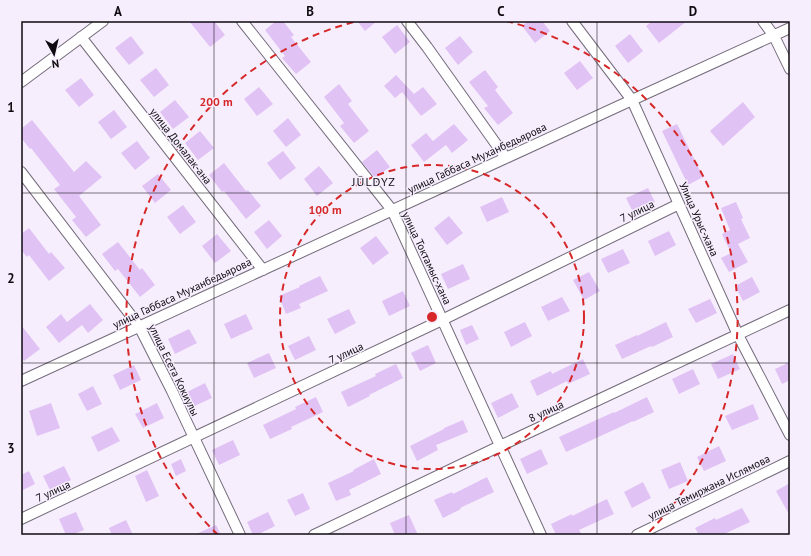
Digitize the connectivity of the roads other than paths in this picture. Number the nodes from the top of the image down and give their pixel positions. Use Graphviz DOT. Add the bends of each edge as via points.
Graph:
graph roads {
  1 [pos="103,21"];
  2 [pos="242,21"];
  3 [pos="407,21"];
  4 [pos="572,21"];
  5 [pos="763,21"];
  6 [pos="790,28"];
  7 [pos="774,36"];
  8 [pos="81,37"];
  9 [pos="786,52"];
  10 [pos="790,68"];
  11 [pos="21,82"];
  12 [pos="632,100"];
  13 [pos="506,158"];
  14 [pos="21,172"];
  15 [pos="679,204"];
  16 [pos="392,210"];
  17 [pos="263,270"];
  18 [pos="790,310"];
  19 [pos="442,320"];
  20 [pos="139,326"];
  21 [pos="738,335"];
  22 [pos="21,381"];
  23 [pos="790,435"];
  24 [pos="194,438"];
  25 [pos="500,446"];
  26 [pos="790,461"];
  27 [pos="21,519"];
  28 [pos="240,535"];
  29 [pos="314,535"];
  30 [pos="541,535"];
  31 [pos="638,535"];
  1 -- 8 [label="street"];
  2 -- 16 [label="street, улица Токтамыс-хана"];
  3 -- 13 [label="street"];
  4 -- 12 [label="street, Улица Урыс-хана"];
  5 -- 7 [label="street"];
  6 -- 7 [label="street, улица Габбаса Муханбедьярова"];
  7 -- 9 [label="street"];
  7 -- 12 [label="street, улица Габбаса Муханбедьярова"];
  8 -- 11 [label="street"];
  8 -- 17 [label="street, улица Домалак-ана"];
  9 -- 10 [label="street"];
  12 -- 13 [label="street, улица Габбаса Муханбедьярова"];
  12 -- 15 [label="street, Улица Урыс-хана"];
  13 -- 16 [label="street, улица Габбаса Муханбедьярова"];
  14 -- 20 [label="street, улица Есета Кокиулы"];
  15 -- 19 [label="street, 7 улица"];
  15 -- 21 [label="street, Улица Урыс-хана"];
  16 -- 17 [label="street, улица Габбаса Муханбедьярова"];
  16 -- 19 [label="street, улица Токтамыс-хана"];
  17 -- 20 [label="street, улица Габбаса Муханбедьярова"];
  18 -- 21 [label="street, 8 улица"];
  19 -- 24 [label="street, 7 улица"];
  19 -- 25 [label="street, улица Токтамыс-хана"];
  20 -- 22 [label="street, улица Габбаса Муханбедьярова"];
  20 -- 24 [label="street, улица Есета Кокиулы"];
  21 -- 23 [label="street, Улица Урыс-хана"];
  21 -- 25 [label="street, 8 улица"];
  24 -- 27 [label="street, 7 улица"];
  24 -- 28 [label="street, улица Есета Кокиулы"];
  25 -- 29 [label="street, 8 улица"];
  25 -- 30 [label="street, улица Токтамыс-хана"];
  26 -- 31 [label="street, улица Темиржана Ислямова"];
}
